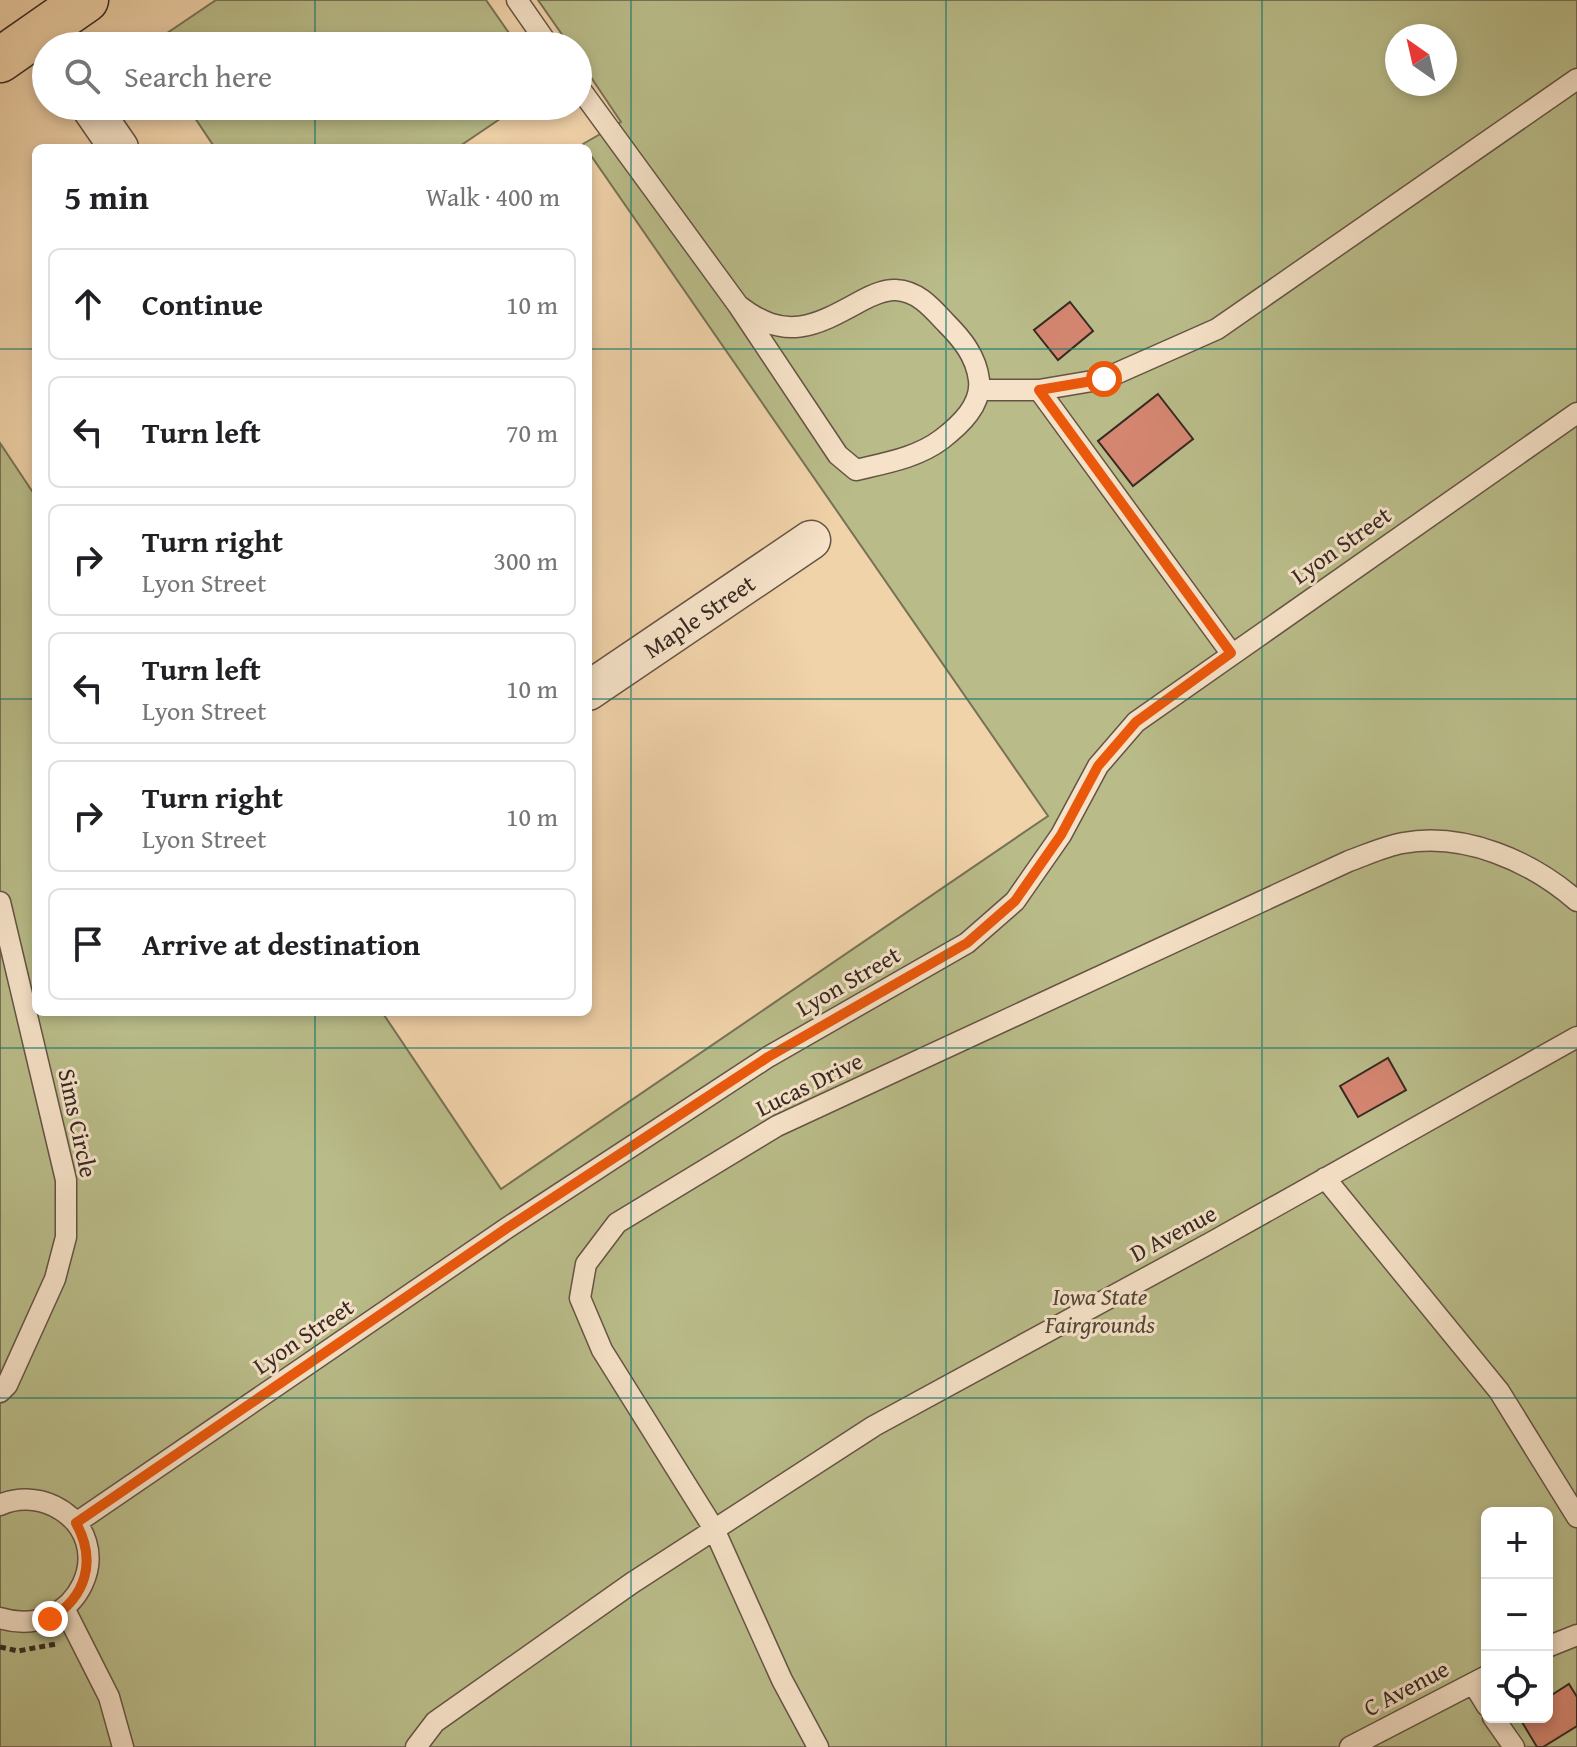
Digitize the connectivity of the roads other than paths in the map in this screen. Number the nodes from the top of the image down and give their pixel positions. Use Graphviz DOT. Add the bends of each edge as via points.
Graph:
graph roads {
  1 [pos="86,0"];
  2 [pos="517,0"];
  3 [pos="53,32"];
  4 [pos="539,32"];
  5 [pos="32,45"];
  6 [pos="0,60"];
  7 [pos="1577,79"];
  8 [pos="592,105"];
  9 [pos="100,120"];
  10 [pos="116,144"];
  11 [pos="738,305"];
  12 [pos="980,390"];
  13 [pos="1039,390"];
  14 [pos="1577,413"];
  15 [pos="811,540"];
  16 [pos="1231,653"];
  17 [pos="592,688"];
  18 [pos="1577,901"];
  19 [pos="0,902"];
  20 [pos="1577,1037"];
  21 [pos="1325,1178"];
  22 [pos="0,1392"];
  23 [pos="0,1505"];
  24 [pos="1577,1517"];
  25 [pos="76,1523"];
  26 [pos="714,1529"];
  27 [pos="65,1610"];
  28 [pos="0,1618"];
  29 [pos="1577,1635"];
  30 [pos="1553,1645"];
  31 [pos="1480,1679"];
  32 [pos="1497,1723"];
  33 [pos="123,1747"];
  34 [pos="416,1747"];
  35 [pos="818,1747"];
  36 [pos="1350,1747"];
  37 [pos="1514,1747"];
  1 -- 3 [label="main road"];
  2 -- 4 [label="lane"];
  5 -- 6 [label="main road"];
  7 -- 13 [label="lane" via="1217,329 1104,379"];
  8 -- 11 [label="lane"];
  9 -- 10 [label="street"];
  11 -- 12 [label="lane" via="757,320 802,328 895,289 923,299 957,334 976,362"];
  11 -- 12 [label="lane" via="838,455 856,470 915,454 940,441 961,422"];
  12 -- 13 [label="lane"];
  13 -- 16 [label="lane"];
  14 -- 16 [label="lane, Lyon Street"];
  15 -- 17 [label="street, Maple Street"];
  16 -- 25 [label="lane, Lyon Street" via="1136,722 1098,766 1061,835 1015,901 967,943 755,1066 507,1228"];
  18 -- 26 [label="lane, Lucas Drive" via="1514,860 1475,846 1438,840 1388,847 777,1126 617,1223 586,1264 580,1298 602,1350"];
  19 -- 22 [label="lane, Sims Circle" via="66,1180 66,1237 55,1279"];
  20 -- 21 [label="lane, D Avenue"];
  21 -- 24 [label="lane" via="1499,1391"];
  21 -- 26 [label="lane, D Avenue" via="874,1426"];
  23 -- 25 [label="lane" via="44,1501"];
  25 -- 27 [label="lane" via="84,1537 87,1569 76,1599"];
  26 -- 34 [label="lane, D Avenue" via="435,1722"];
  26 -- 35 [label="lane, Lucas Drive"];
  27 -- 28 [label="lane" via="33,1623"];
  27 -- 33 [label="lane" via="109,1697"];
  29 -- 30 [label="lane"];
  31 -- 36 [label="lane, C Avenue"];
  32 -- 37 [label="lane"];
}
